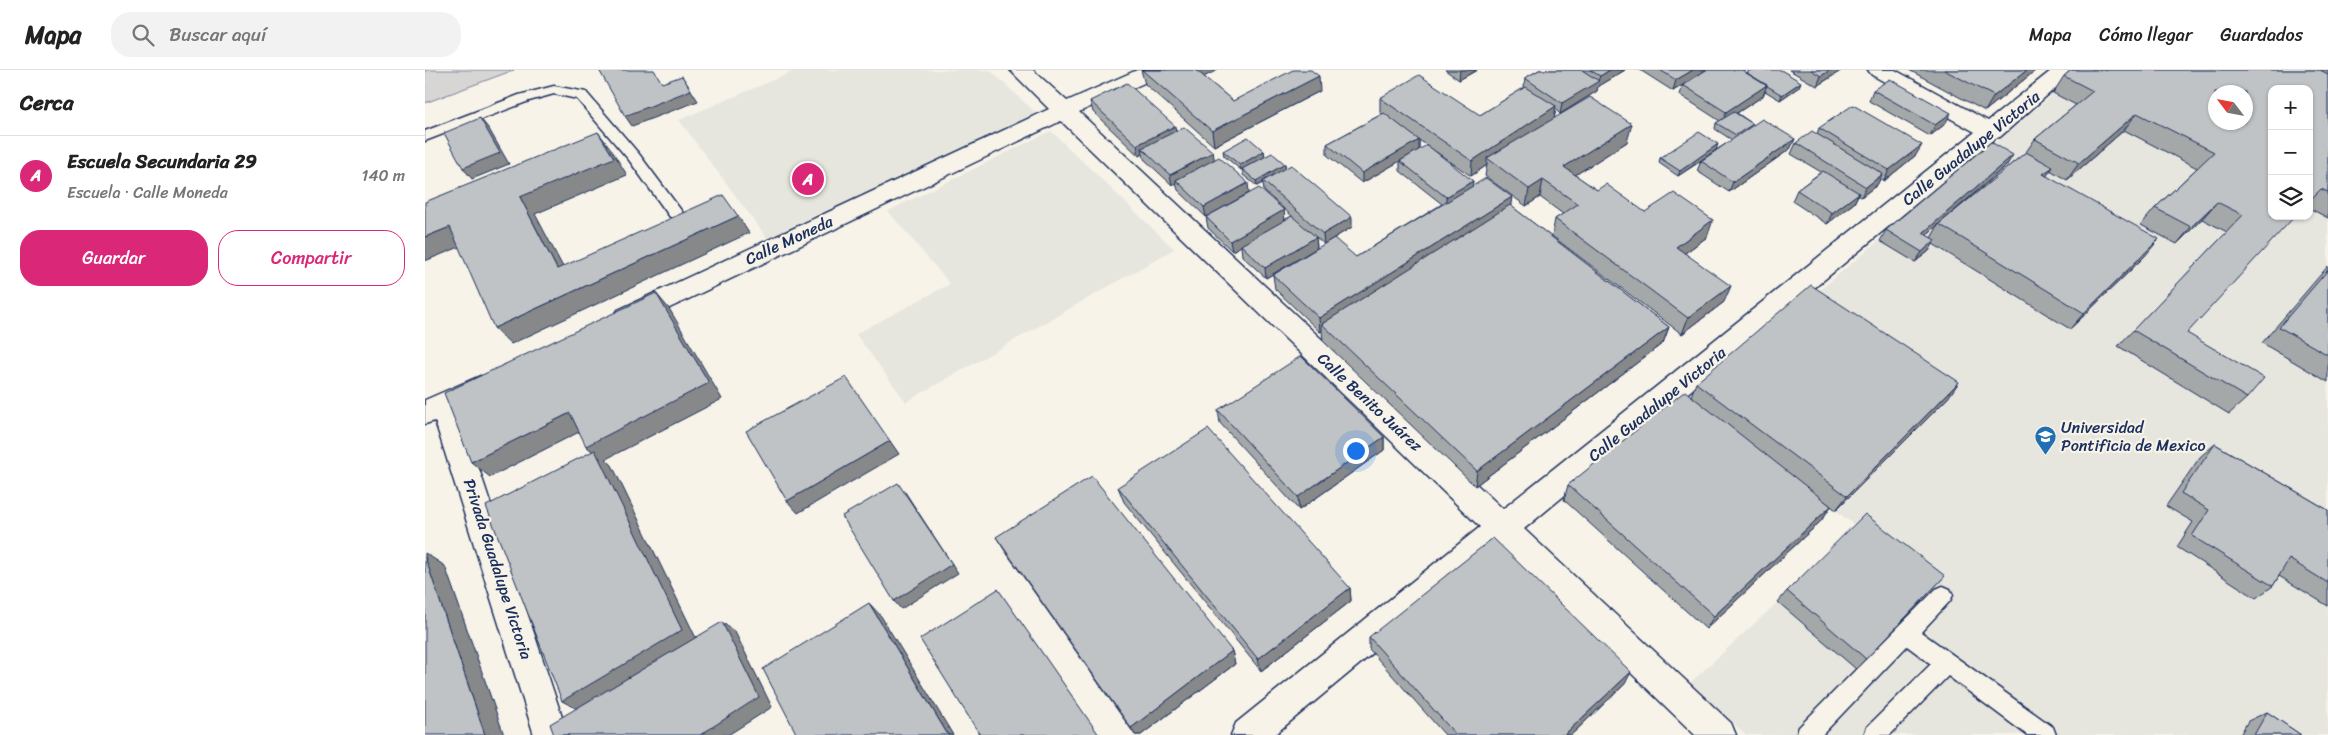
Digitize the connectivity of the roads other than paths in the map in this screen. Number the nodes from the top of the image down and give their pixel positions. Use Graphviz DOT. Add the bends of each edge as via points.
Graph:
graph roads {
  1 [pos="1021,70"];
  2 [pos="1155,70"];
  3 [pos="1879,70"];
  4 [pos="2065,70"];
  5 [pos="1063,111"];
  6 [pos="1992,132"];
  7 [pos="425,136"];
  8 [pos="675,214"];
  9 [pos="606,327"];
  10 [pos="498,378"];
  11 [pos="435,409"];
  12 [pos="1503,528"];
  13 [pos="1943,595"];
  14 [pos="1906,633"];
  15 [pos="1946,663"];
  16 [pos="551,735"];
  17 [pos="1248,735"];
  18 [pos="1719,735"];
  19 [pos="1807,735"];
  20 [pos="1875,735"];
  21 [pos="2045,735"];
  1 -- 5 [label="street, Calle Benito Juárez"];
  2 -- 5 [label="street, Calle Moneda"];
  3 -- 6 [label="street"];
  4 -- 6 [label="street, Calle Guadalupe Victoria"];
  5 -- 9 [label="street, Calle Moneda"];
  5 -- 12 [label="street, Calle Benito Juárez"];
  6 -- 12 [label="street, Calle Guadalupe Victoria"];
  7 -- 8 [label="lane" via="524,98 554,90 581,95 634,157"];
  10 -- 11 [label="street"];
  11 -- 16 [label="street, Privada Guadalupe Victoria"];
  12 -- 17 [label="street, Calle Guadalupe Victoria"];
  12 -- 18 [label="street, Calle Benito Juárez"];
  13 -- 14 [label="lane"];
  14 -- 15 [label="lane"];
  14 -- 19 [label="lane"];
  15 -- 20 [label="lane"];
  15 -- 21 [label="lane"];
}
